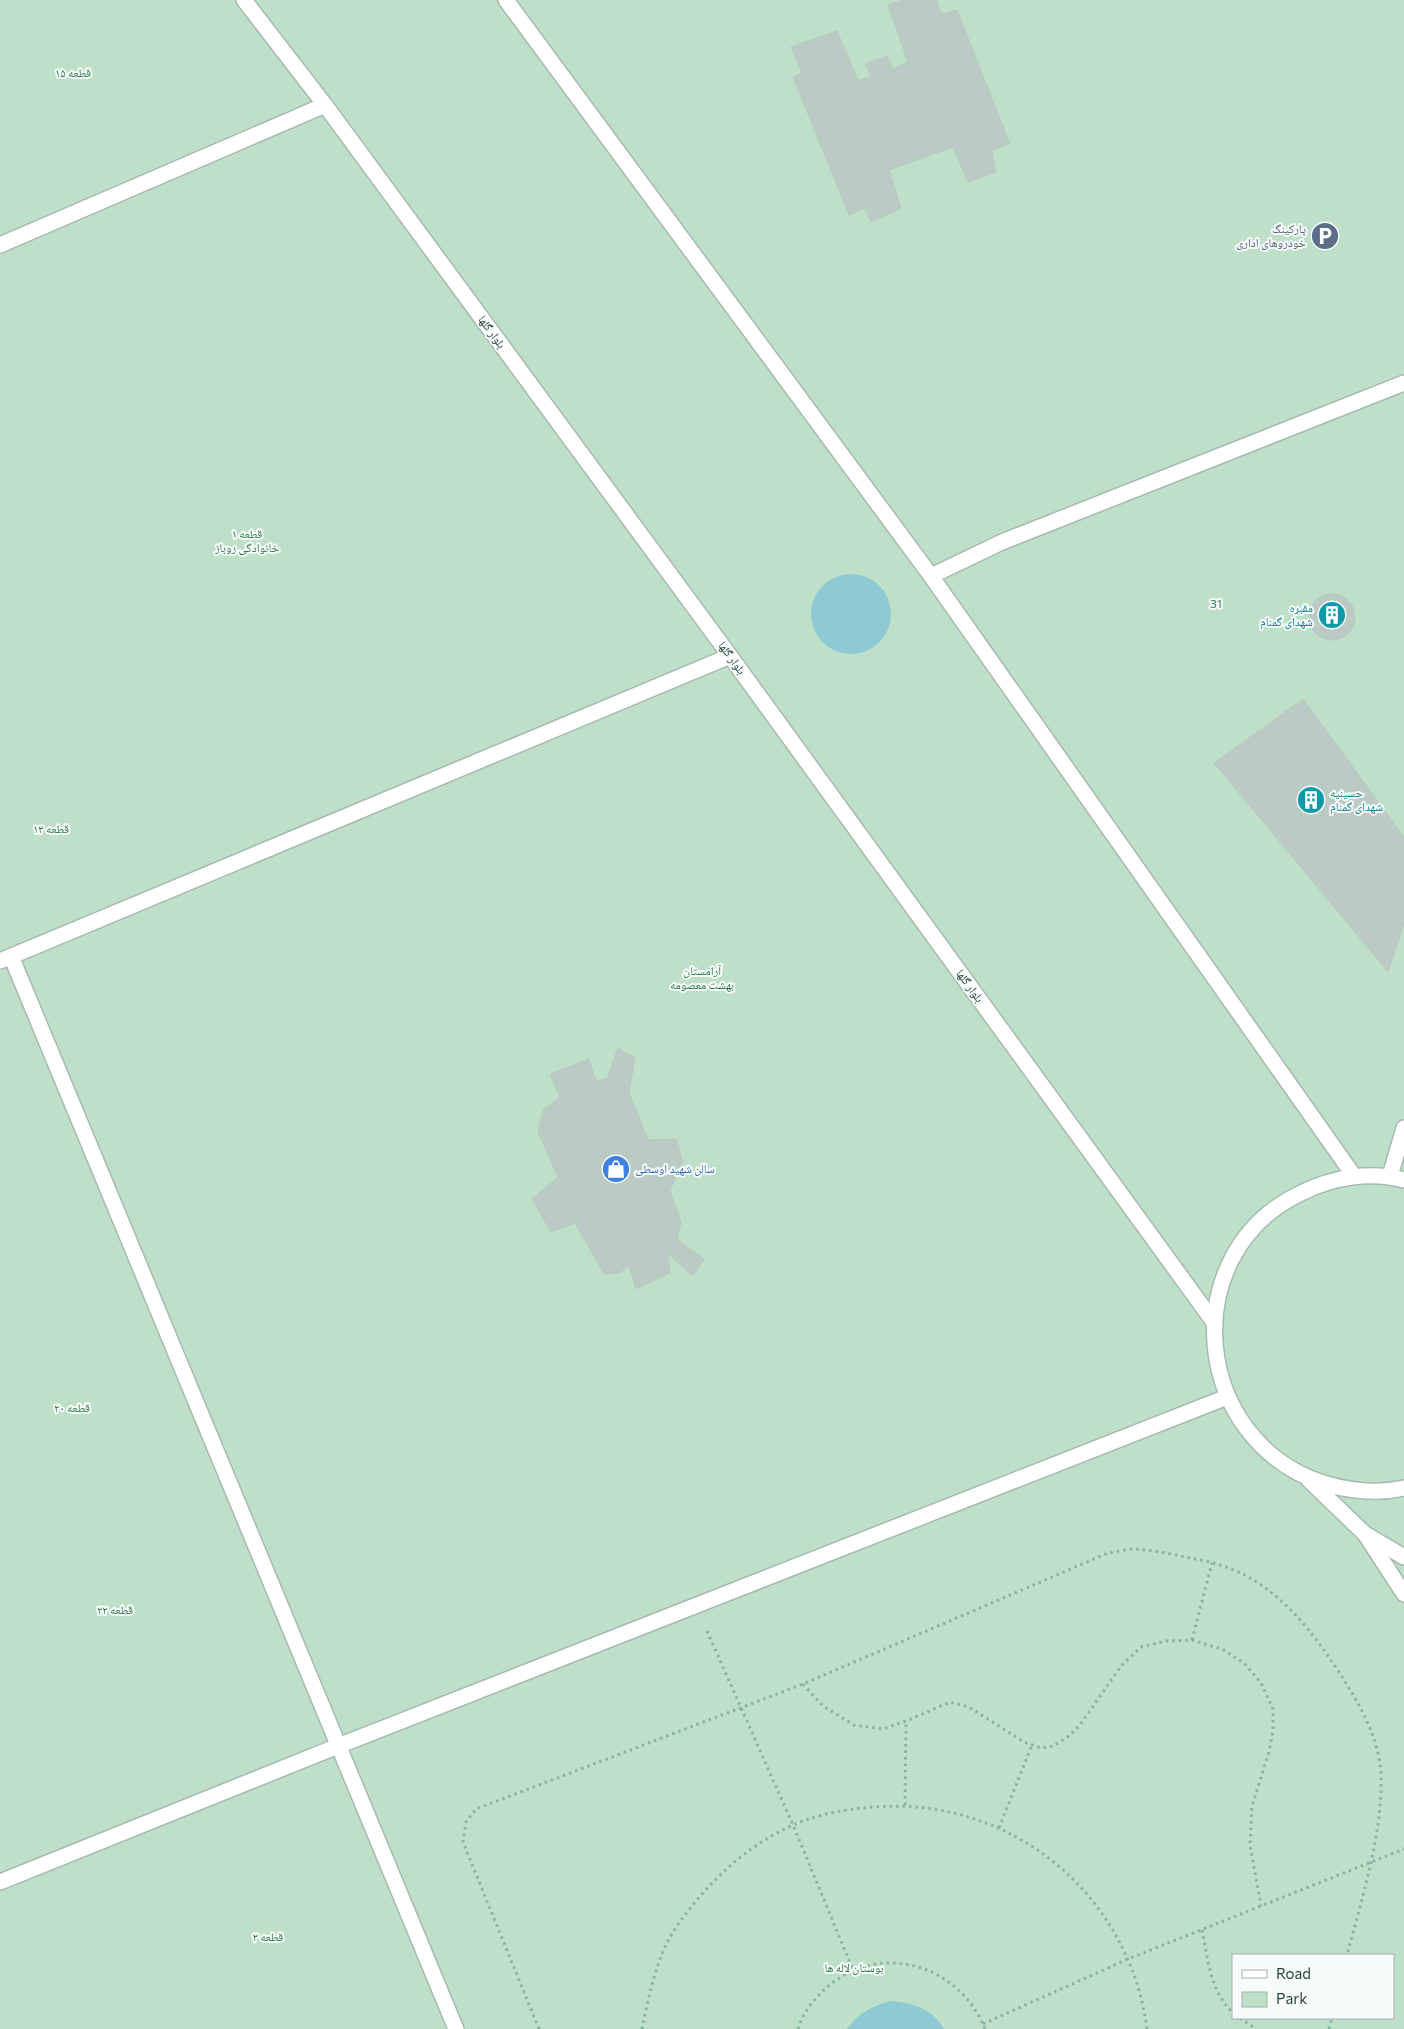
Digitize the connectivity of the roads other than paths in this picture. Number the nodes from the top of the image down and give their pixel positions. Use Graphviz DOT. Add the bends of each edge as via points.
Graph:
graph roads {
  1 [pos="244,0"];
  2 [pos="506,0"];
  3 [pos="325,105"];
  4 [pos="0,244"];
  5 [pos="1404,383"];
  6 [pos="931,576"];
  7 [pos="730,656"];
  8 [pos="6,959"];
  9 [pos="1404,1128"];
  10 [pos="1354,1176"];
  11 [pos="1397,1178"];
  12 [pos="1213,1321"];
  13 [pos="1227,1398"];
  14 [pos="1306,1478"];
  15 [pos="1404,1488"];
  16 [pos="1365,1534"];
  17 [pos="1404,1557"];
  18 [pos="1404,1594"];
  19 [pos="338,1746"];
  20 [pos="0,1882"];
  21 [pos="456,2029"];
  1 -- 3 [label="main road, بلوار گلها"];
  2 -- 6 [label="main road"];
  3 -- 4 [label="main road"];
  3 -- 7 [label="main road, بلوار گلها"];
  5 -- 6 [label="main road" via="1002,542"];
  6 -- 10 [label="main road"];
  7 -- 8 [label="main road"];
  7 -- 12 [label="main road, بلوار گلها"];
  8 -- 19 [label="main road"];
  9 -- 11 [label="main road"];
  10 -- 11 [label="main road"];
  10 -- 12 [label="main road" via="1319,1184 1294,1196 1258,1223 1235,1252 1220,1286"];
  12 -- 13 [label="main road" via="1216,1360"];
  13 -- 14 [label="main road" via="1260,1444 1274,1458"];
  13 -- 19 [label="main road"];
  14 -- 15 [label="main road" via="1348,1490 1392,1491"];
  14 -- 16 [label="main road"];
  16 -- 17 [label="main road"];
  16 -- 18 [label="main road"];
  19 -- 20 [label="main road"];
  19 -- 21 [label="main road"];
}
